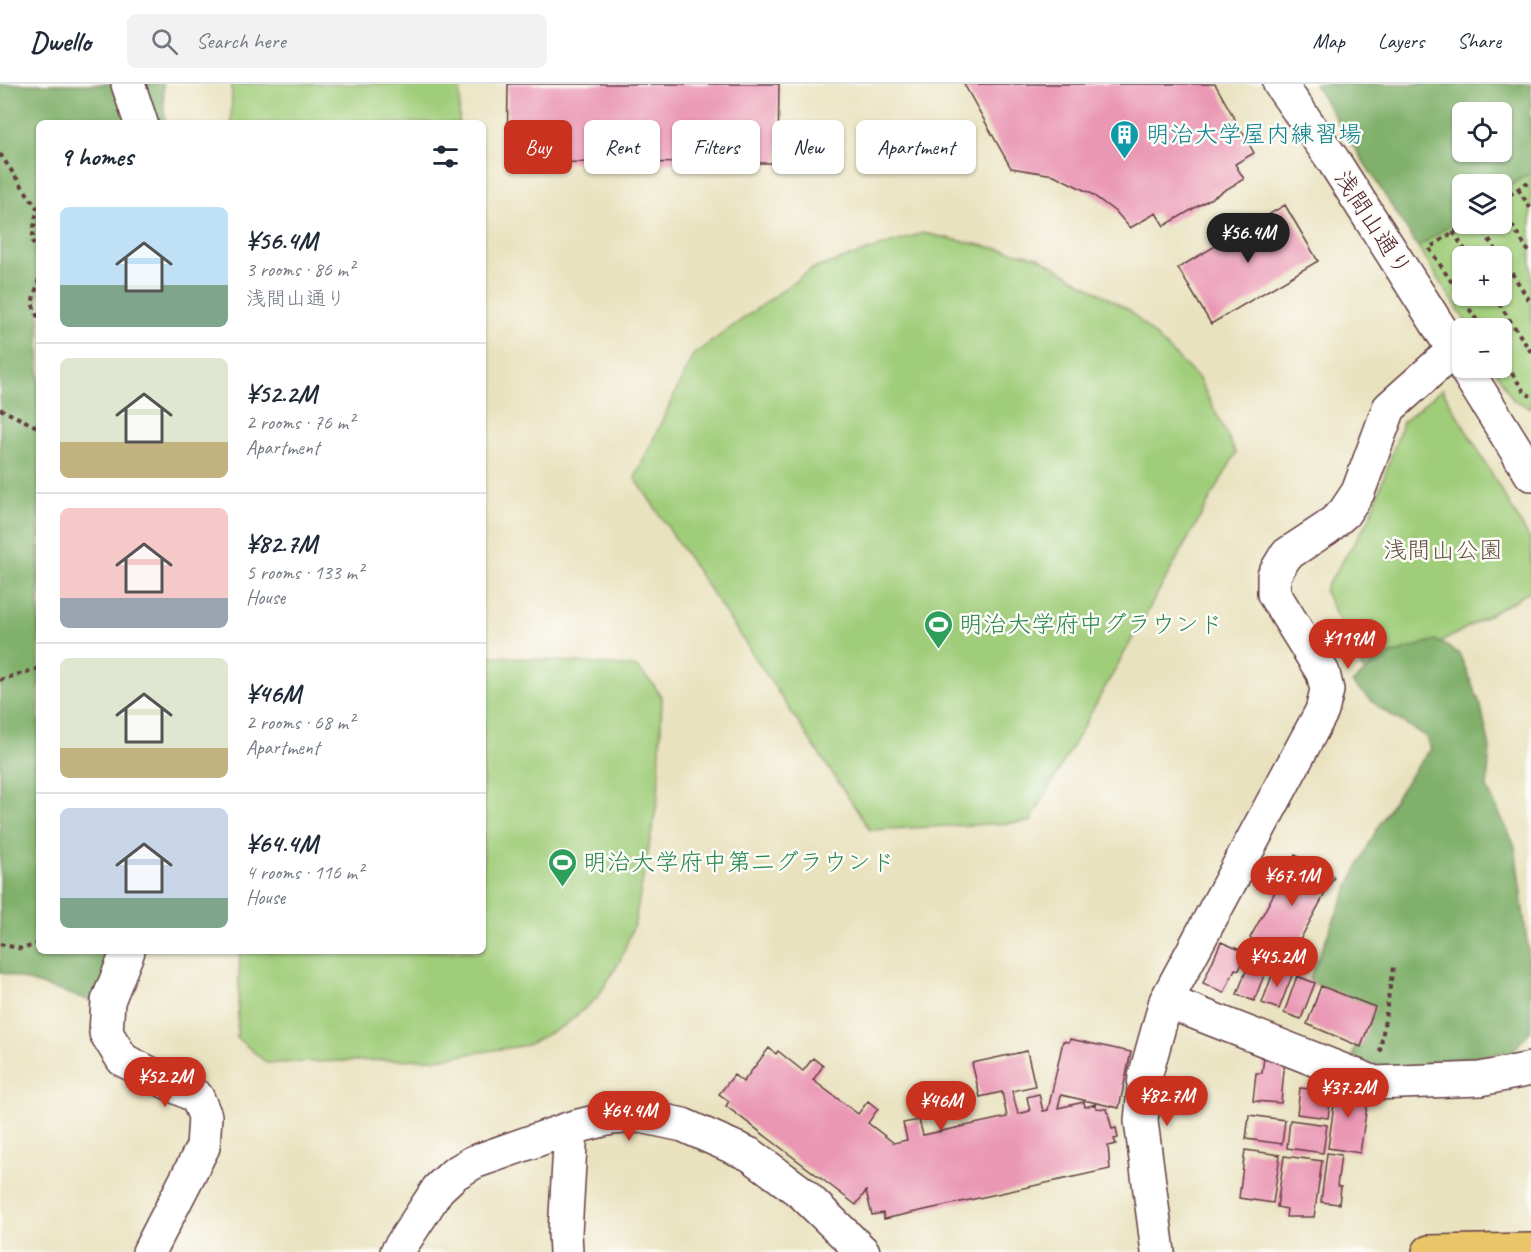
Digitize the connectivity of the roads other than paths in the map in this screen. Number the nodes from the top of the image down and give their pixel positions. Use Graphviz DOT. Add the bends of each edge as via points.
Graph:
graph roads {
  1 [pos="128,84"];
  2 [pos="1280,84"];
  3 [pos="140,120"];
  4 [pos="1452,346"];
  5 [pos="1452,366"];
  6 [pos="1475,378"];
  7 [pos="1520,436"];
  8 [pos="1531,474"];
  9 [pos="127,954"];
  10 [pos="1166,1001"];
  11 [pos="1531,1069"];
  12 [pos="571,1128"];
  13 [pos="1531,1250"];
  14 [pos="149,1252"];
  15 [pos="397,1252"];
  16 [pos="566,1252"];
  17 [pos="864,1252"];
  18 [pos="1158,1252"];
  19 [pos="1429,1252"];
  1 -- 3 [label="street"];
  2 -- 4 [label="street, 浅間山通り"];
  5 -- 10 [label="street" via="1389,408 1358,492 1344,513 1286,555 1274,575 1274,594 1323,673 1327,690 1317,720"];
  6 -- 7 [label="street, 浅間山通り"];
  7 -- 8 [label="street, 浅間山通り"];
  9 -- 14 [label="street" via="108,1001 106,1034 123,1060 197,1097 205,1116 203,1147"];
  10 -- 11 [label="street" via="1375,1083 1480,1079"];
  10 -- 18 [label="street" via="1145,1077 1141,1121"];
  12 -- 15 [label="street" via="474,1162 454,1174 438,1189"];
  12 -- 16 [label="street"];
  12 -- 17 [label="street" via="611,1118 641,1116 683,1125 752,1155 802,1193"];
  13 -- 19 [label="main road"];
}
